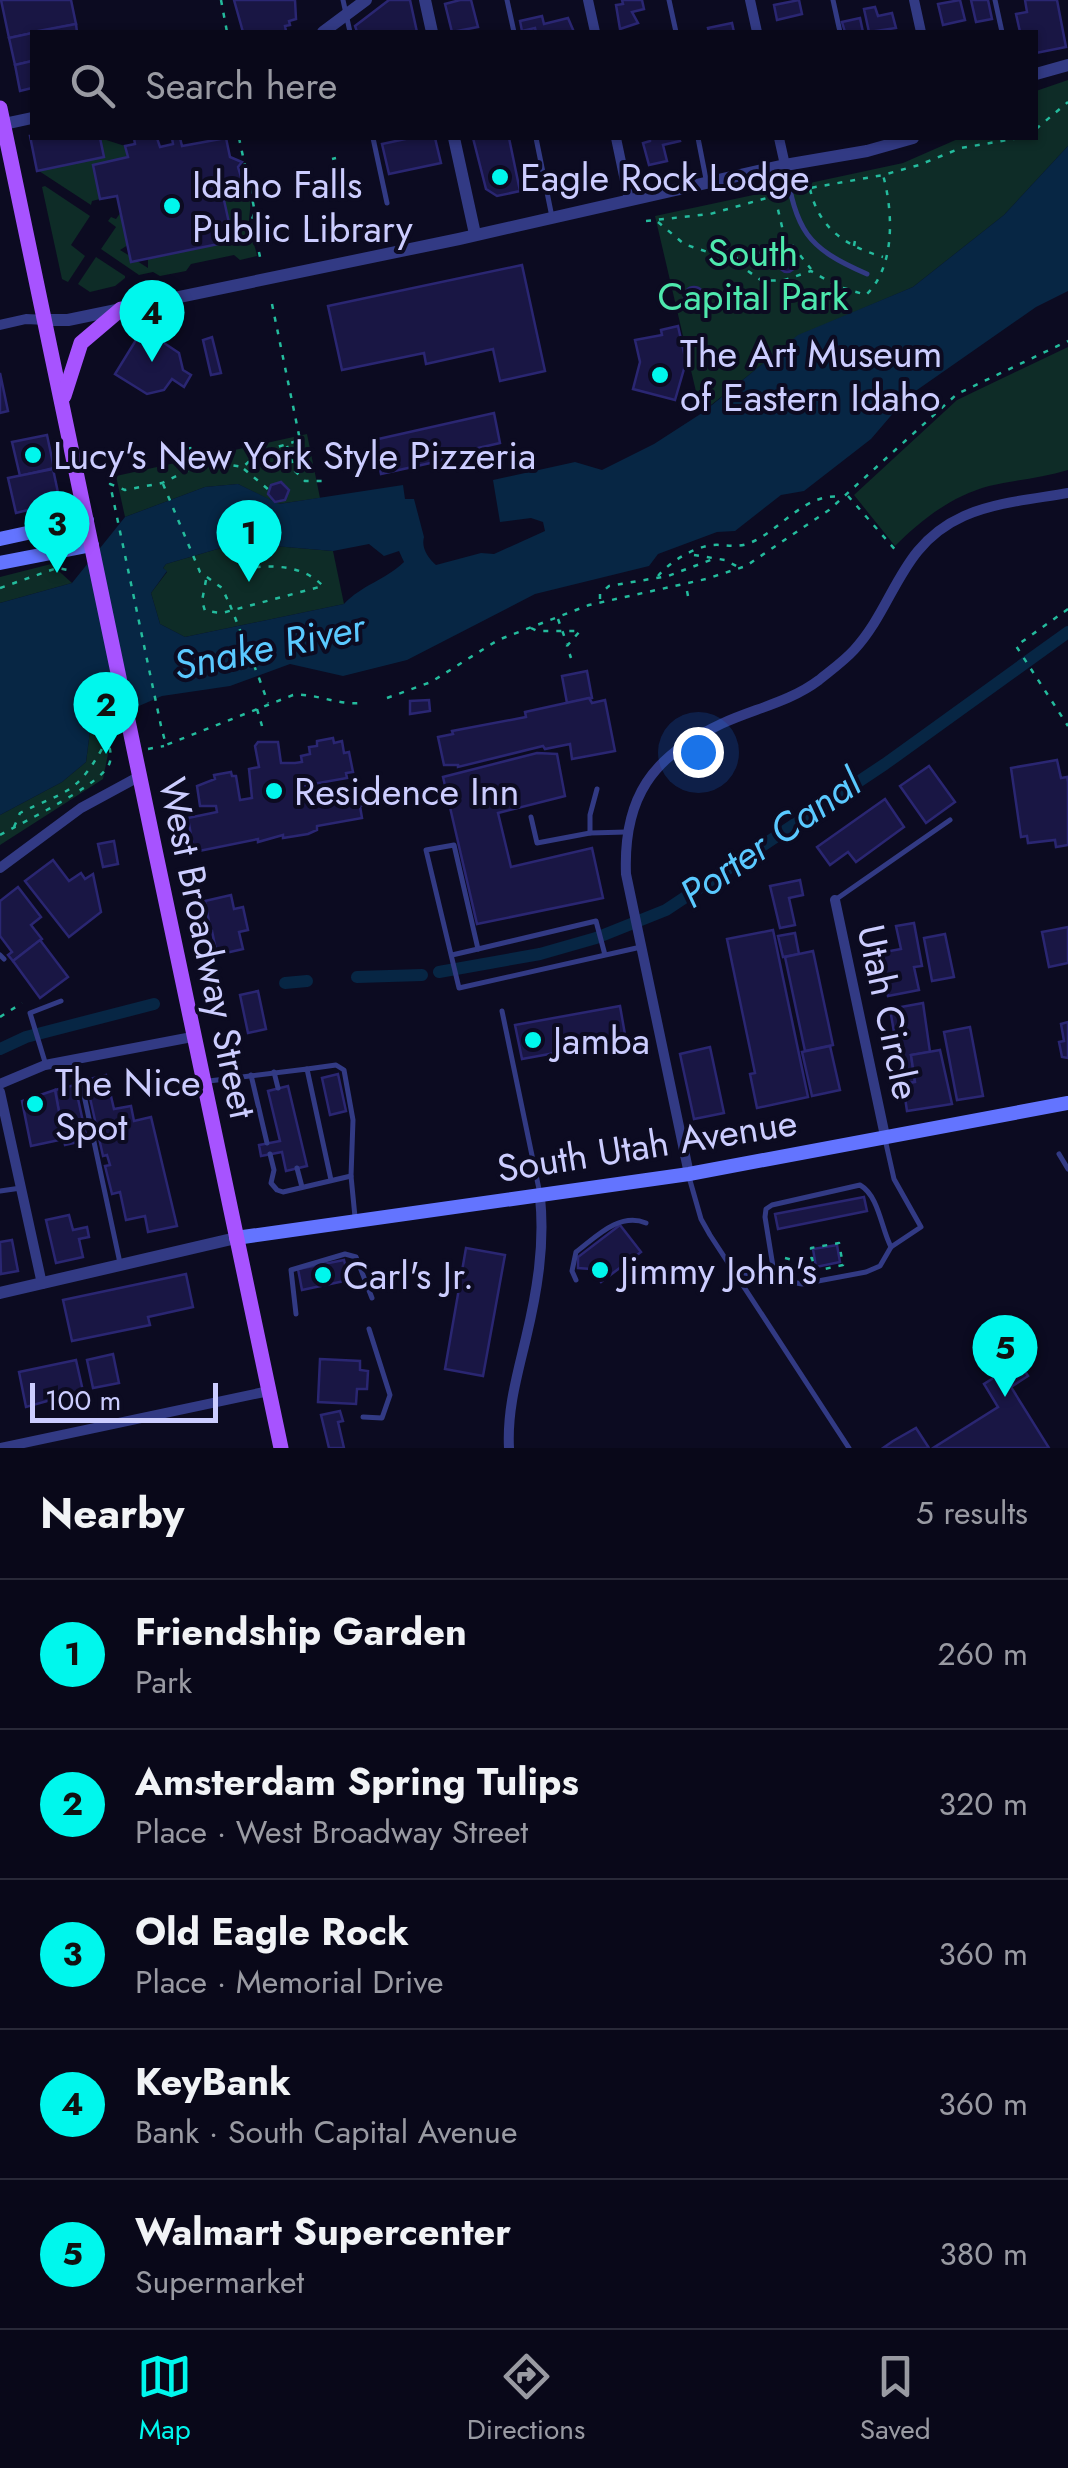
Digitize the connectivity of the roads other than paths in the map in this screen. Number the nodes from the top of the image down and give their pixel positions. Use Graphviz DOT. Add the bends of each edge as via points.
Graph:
graph roads {
  1 [pos="343,0"];
  2 [pos="366,0"];
  3 [pos="425,0"];
  4 [pos="507,0"];
  5 [pos="588,0"];
  6 [pos="670,0"];
  7 [pos="750,0"];
  8 [pos="833,0"];
  9 [pos="914,0"];
  10 [pos="995,0"];
  11 [pos="347,15"];
  12 [pos="327,30"];
  13 [pos="350,30"];
  14 [pos="432,30"];
  15 [pos="514,30"];
  16 [pos="594,30"];
  17 [pos="676,30"];
  18 [pos="757,30"];
  19 [pos="840,30"];
  20 [pos="921,30"];
  21 [pos="1002,30"];
  22 [pos="1068,65"];
  23 [pos="1038,73"];
  24 [pos="30,118"];
  25 [pos="1,119"];
  26 [pos="373,140"];
  27 [pos="454,140"];
  28 [pos="536,140"];
  29 [pos="616,140"];
  30 [pos="698,140"];
  31 [pos="779,140"];
  32 [pos="897,140"];
  33 [pos="865,144"];
  34 [pos="785,166"];
  35 [pos="707,183"];
  36 [pos="630,200"];
  37 [pos="387,203"];
  38 [pos="552,217"];
  39 [pos="475,234"];
  40 [pos="867,274"];
  41 [pos="121,309"];
  42 [pos="47,320"];
  43 [pos="0,324"];
  44 [pos="63,400"];
  45 [pos="1068,493"];
  46 [pos="87,520"];
  47 [pos="0,540"];
  48 [pos="93,551"];
  49 [pos="0,563"];
  50 [pos="140,776"];
  51 [pos="597,789"];
  52 [pos="532,818"];
  53 [pos="950,820"];
  54 [pos="626,832"];
  55 [pos="590,833"];
  56 [pos="0,868"];
  57 [pos="836,900"];
  58 [pos="640,943"];
  59 [pos="478,949"];
  60 [pos="451,955"];
  61 [pos="604,955"];
  62 [pos="61,1001"];
  63 [pos="502,1011"];
  64 [pos="192,1037"];
  65 [pos="76,1058"];
  66 [pos="46,1065"];
  67 [pos="306,1069"];
  68 [pos="274,1072"];
  69 [pos="251,1075"];
  70 [pos="202,1082"];
  71 [pos="0,1088"];
  72 [pos="278,1088"];
  73 [pos="1068,1103"];
  74 [pos="884,1136"];
  75 [pos="268,1144"];
  76 [pos="270,1154"];
  77 [pos="1059,1154"];
  78 [pos="297,1168"];
  79 [pos="1068,1169"];
  80 [pos="689,1174"];
  81 [pos="350,1176"];
  82 [pos="331,1180"];
  83 [pos="302,1187"];
  84 [pos="21,1188"];
  85 [pos="0,1191"];
  86 [pos="540,1196"];
  87 [pos="355,1220"];
  88 [pos="646,1223"];
  89 [pos="236,1238"];
  90 [pos="891,1247"];
  91 [pos="120,1266"];
  92 [pos="737,1272"];
  93 [pos="776,1279"];
  94 [pos="576,1280"];
  95 [pos="42,1284"];
  96 [pos="0,1293"];
  97 [pos="372,1298"];
  98 [pos="296,1314"];
  99 [pos="369,1329"];
  100 [pos="269,1391"];
  101 [pos="364,1417"];
  102 [pos="0,1448"];
  103 [pos="281,1448"];
  104 [pos="510,1448"];
  105 [pos="850,1448"];
  1 -- 11 [label="lane"];
  2 -- 11 [label="street"];
  3 -- 14 [label="street"];
  4 -- 15 [label="lane"];
  5 -- 16 [label="street"];
  6 -- 17 [label="lane"];
  7 -- 18 [label="street"];
  8 -- 19 [label="lane"];
  9 -- 20 [label="street"];
  10 -- 21 [label="lane"];
  11 -- 12 [label="street"];
  11 -- 13 [label="lane"];
  22 -- 23 [label="street"];
  24 -- 25 [label="street"];
  25 -- 42 [label="main road, West Broadway Street"];
  26 -- 37 [label="lane"];
  27 -- 39 [label="street"];
  28 -- 38 [label="lane"];
  29 -- 36 [label="street"];
  30 -- 35 [label="lane"];
  31 -- 34 [label="street"];
  32 -- 33 [label="street"];
  33 -- 34 [label="street"];
  34 -- 35 [label="street"];
  34 -- 40 [label="lane" via="800,225 813,244"];
  35 -- 36 [label="street"];
  36 -- 38 [label="street"];
  38 -- 39 [label="street"];
  39 -- 41 [label="street"];
  41 -- 42 [label="street"];
  41 -- 44 [label="main road" via="79,346"];
  42 -- 43 [label="street"];
  42 -- 44 [label="main road, West Broadway Street"];
  44 -- 46 [label="main road, West Broadway Street"];
  45 -- 54 [label="street" via="984,509 930,538 908,561 854,650 816,682 720,724 659,766"];
  46 -- 47 [label="main road"];
  46 -- 48 [label="main road, West Broadway Street"];
  48 -- 49 [label="main road"];
  48 -- 50 [label="main road, West Broadway Street"];
  50 -- 56 [label="street" via="82,808"];
  50 -- 64 [label="main road, West Broadway Street"];
  51 -- 55 [label="lane"];
  52 -- 55 [label="lane" via="537,844"];
  53 -- 57 [label="lane"];
  54 -- 55 [label="lane"];
  54 -- 58 [label="street" via="626,874"];
  57 -- 74 [label="street, Utah Circle"];
  58 -- 61 [label="lane"];
  58 -- 80 [label="street"];
  59 -- 60 [label="lane"];
  59 -- 60 [label="lane" via="454,845 426,850"];
  59 -- 61 [label="lane" via="596,921"];
  60 -- 61 [label="lane" via="459,988"];
  62 -- 66 [label="lane" via="30,1013"];
  63 -- 86 [label="lane"];
  64 -- 65 [label="street"];
  64 -- 70 [label="main road, West Broadway Street"];
  65 -- 66 [label="street"];
  65 -- 91 [label="lane"];
  66 -- 71 [label="street"];
  67 -- 68 [label="lane"];
  67 -- 81 [label="lane" via="344,1070 354,1120"];
  67 -- 82 [label="lane"];
  68 -- 69 [label="lane"];
  68 -- 72 [label="lane"];
  69 -- 70 [label="lane"];
  69 -- 75 [label="lane"];
  70 -- 89 [label="main road, West Broadway Street"];
  71 -- 84 [label="street"];
  73 -- 74 [label="main road, South Utah Avenue"];
  74 -- 80 [label="main road, South Utah Avenue"];
  74 -- 90 [label="lane" via="894,1179 921,1226"];
  76 -- 83 [label="lane" via="276,1190"];
  77 -- 79 [label="lane"];
  78 -- 83 [label="lane"];
  80 -- 86 [label="main road, South Utah Avenue"];
  80 -- 92 [label="lane" via="702,1219"];
  81 -- 82 [label="lane"];
  81 -- 87 [label="lane"];
  82 -- 83 [label="lane"];
  84 -- 85 [label="lane"];
  84 -- 95 [label="street"];
  86 -- 87 [label="main road, South Utah Avenue"];
  86 -- 104 [label="street" via="537,1286 511,1400"];
  87 -- 89 [label="main road, South Utah Avenue"];
  88 -- 94 [label="lane" via="613,1224 576,1252"];
  89 -- 91 [label="street"];
  89 -- 100 [label="main road, West Broadway Street"];
  90 -- 93 [label="lane" via="880,1266 866,1272 802,1284"];
  90 -- 93 [label="lane" via="876,1204 860,1185 772,1204 765,1217"];
  91 -- 95 [label="street"];
  92 -- 93 [label="lane"];
  92 -- 105 [label="lane"];
  95 -- 96 [label="street"];
  97 -- 98 [label="lane" via="356,1256 344,1254 290,1270"];
  99 -- 101 [label="lane" via="390,1395 382,1418"];
  100 -- 102 [label="street"];
  100 -- 103 [label="main road, West Broadway Street"];
}
